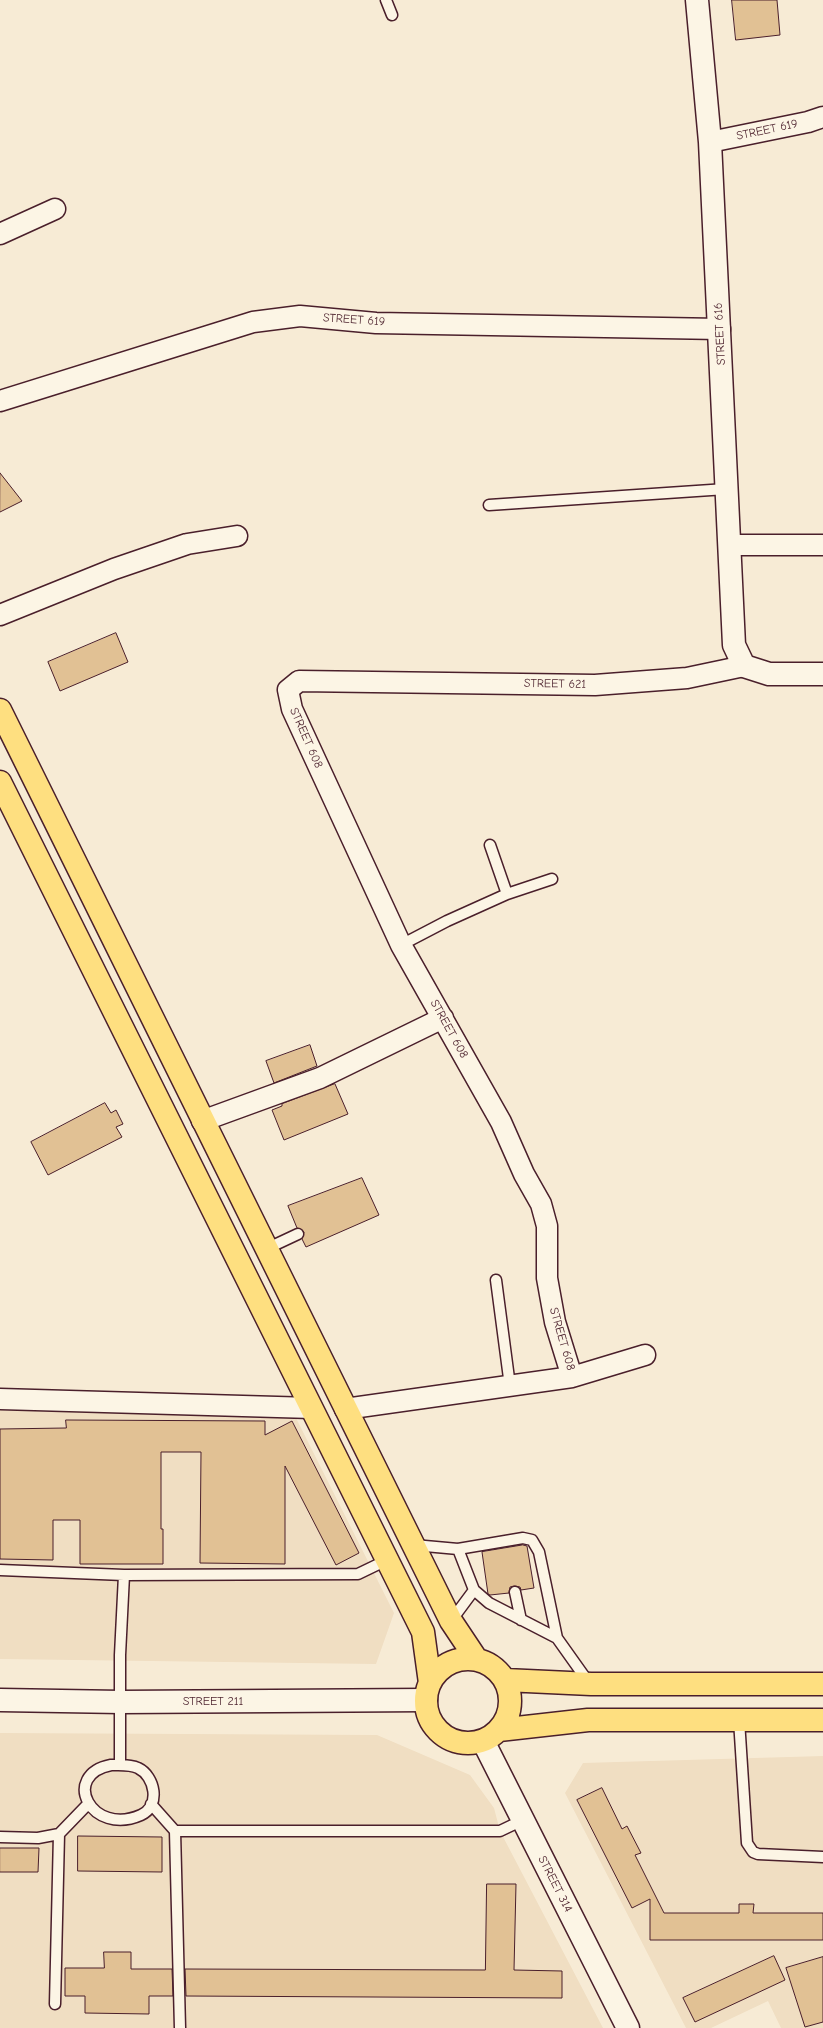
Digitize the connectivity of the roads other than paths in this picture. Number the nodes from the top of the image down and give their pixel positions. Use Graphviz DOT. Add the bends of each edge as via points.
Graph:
graph roads {
  1 [pos="386,0"];
  2 [pos="697,0"];
  3 [pos="392,15"];
  4 [pos="823,117"];
  5 [pos="710,142"];
  6 [pos="55,209"];
  7 [pos="0,234"];
  8 [pos="720,329"];
  9 [pos="0,401"];
  10 [pos="726,489"];
  11 [pos="489,505"];
  12 [pos="237,536"];
  13 [pos="729,544"];
  14 [pos="823,545"];
  15 [pos="0,615"];
  16 [pos="744,666"];
  17 [pos="823,674"];
  18 [pos="288,690"];
  19 [pos="0,710"];
  20 [pos="0,782"];
  21 [pos="490,845"];
  22 [pos="552,878"];
  23 [pos="507,894"];
  24 [pos="401,945"];
  25 [pos="443,1018"];
  26 [pos="202,1120"];
  27 [pos="298,1234"];
  28 [pos="266,1249"];
  29 [pos="496,1280"];
  30 [pos="645,1355"];
  31 [pos="572,1377"];
  32 [pos="510,1386"];
  33 [pos="0,1400"];
  34 [pos="312,1408"];
  35 [pos="346,1409"];
  36 [pos="413,1545"];
  37 [pos="458,1549"];
  38 [pos="387,1560"];
  39 [pos="0,1570"];
  40 [pos="124,1575"];
  41 [pos="474,1590"];
  42 [pos="515,1592"];
  43 [pos="521,1620"];
  44 [pos="451,1621"];
  45 [pos="557,1638"];
  46 [pos="477,1660"];
  47 [pos="505,1680"];
  48 [pos="591,1684"];
  49 [pos="823,1684"];
  50 [pos="428,1692"];
  51 [pos="0,1700"];
  52 [pos="121,1702"];
  53 [pos="739,1720"];
  54 [pos="823,1720"];
  55 [pos="491,1735"];
  56 [pos="120,1765"];
  57 [pos="88,1804"];
  58 [pos="151,1804"];
  59 [pos="523,1820"];
  60 [pos="174,1832"];
  61 [pos="59,1834"];
  62 [pos="0,1837"];
  63 [pos="823,1857"];
  64 [pos="55,2004"];
  65 [pos="180,2028"];
  66 [pos="628,2028"];
  1 -- 3 [label="lane"];
  2 -- 5 [label="street, STREET 616"];
  4 -- 5 [label="street, STREET 619"];
  5 -- 8 [label="street, STREET 616"];
  6 -- 7 [label="street"];
  8 -- 9 [label="street, STREET 619" via="376,323 300,316 253,322"];
  8 -- 10 [label="street, STREET 616"];
  10 -- 11 [label="lane"];
  10 -- 13 [label="street, STREET 616"];
  12 -- 15 [label="street" via="187,544 114,569"];
  13 -- 14 [label="street"];
  13 -- 16 [label="street, STREET 616" via="734,645"];
  16 -- 17 [label="street, STREET 621" via="769,674"];
  16 -- 18 [label="street, STREET 621" via="688,678 595,685 299,681"];
  18 -- 24 [label="street, STREET 608" via="292,709"];
  19 -- 26 [label="main road"];
  20 -- 34 [label="main road"];
  21 -- 23 [label="lane"];
  22 -- 23 [label="lane"];
  23 -- 24 [label="lane"];
  24 -- 25 [label="street, STREET 608"];
  25 -- 26 [label="street" via="320,1078"];
  25 -- 31 [label="street, STREET 608" via="501,1122 524,1174 541,1204 547,1226 547,1278 555,1322"];
  26 -- 28 [label="main road"];
  27 -- 28 [label="lane"];
  28 -- 35 [label="main road"];
  29 -- 32 [label="lane"];
  30 -- 31 [label="street"];
  31 -- 32 [label="street"];
  32 -- 35 [label="street"];
  33 -- 34 [label="street"];
  34 -- 38 [label="main road"];
  35 -- 36 [label="main road"];
  36 -- 37 [label="lane"];
  36 -- 44 [label="main road"];
  37 -- 41 [label="lane"];
  37 -- 45 [label="lane" via="505,1544 523,1538 532,1540 539,1552"];
  38 -- 40 [label="lane" via="358,1574"];
  38 -- 50 [label="main road" via="423,1632"];
  39 -- 40 [label="lane"];
  40 -- 52 [label="lane" via="120,1655"];
  41 -- 43 [label="lane" via="489,1603"];
  41 -- 44 [label="lane"];
  42 -- 43 [label="lane"];
  43 -- 45 [label="lane"];
  44 -- 46 [label="main road"];
  45 -- 48 [label="lane"];
  46 -- 47 [label="main road" via="498,1671"];
  46 -- 50 [label="main road" via="455,1661 445,1666 436,1673"];
  47 -- 48 [label="main road"];
  47 -- 55 [label="main road" via="510,1701 507,1717"];
  48 -- 49 [label="main road"];
  50 -- 52 [label="street, STREET 211"];
  50 -- 55 [label="main road" via="427,1712 439,1732 449,1739 471,1743"];
  51 -- 52 [label="street, STREET 211"];
  52 -- 56 [label="lane"];
  53 -- 54 [label="main road"];
  53 -- 55 [label="main road" via="588,1720"];
  53 -- 63 [label="lane" via="747,1843 753,1852 758,1854"];
  55 -- 59 [label="street, STREET 314"];
  56 -- 57 [label="lane" via="102,1767 89,1778 85,1787"];
  56 -- 58 [label="lane" via="138,1767 151,1779 154,1787"];
  57 -- 58 [label="lane" via="96,1813 107,1818 132,1818 143,1814"];
  57 -- 61 [label="lane"];
  58 -- 60 [label="lane"];
  59 -- 60 [label="lane" via="500,1831"];
  59 -- 66 [label="street, STREET 314"];
  60 -- 65 [label="lane"];
  61 -- 62 [label="lane" via="38,1838"];
  61 -- 64 [label="lane"];
}
